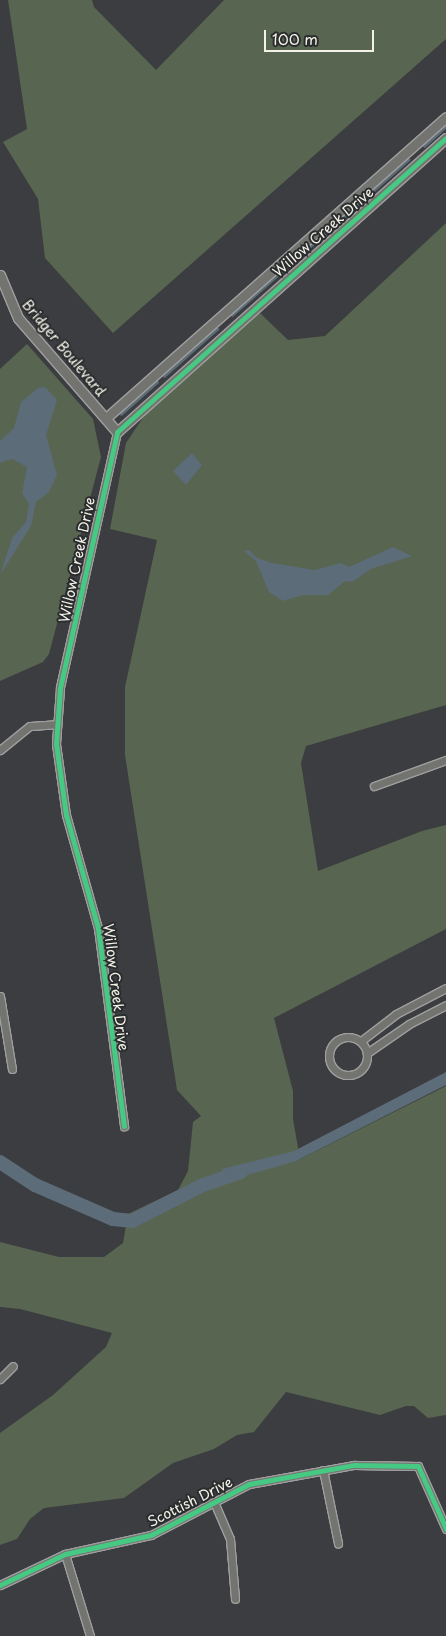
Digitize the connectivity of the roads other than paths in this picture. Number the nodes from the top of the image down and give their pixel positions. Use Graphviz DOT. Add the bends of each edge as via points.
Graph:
graph roads {
  1 [pos="446,116"];
  2 [pos="446,138"];
  3 [pos="0,275"];
  4 [pos="106,418"];
  5 [pos="117,432"];
  6 [pos="56,724"];
  7 [pos="0,750"];
  8 [pos="446,760"];
  9 [pos="374,786"];
  10 [pos="446,988"];
  11 [pos="0,996"];
  12 [pos="446,1005"];
  13 [pos="2,1024"];
  14 [pos="361,1041"];
  15 [pos="367,1053"];
  16 [pos="12,1069"];
  17 [pos="124,1126"];
  18 [pos="13,1366"];
  19 [pos="0,1379"];
  20 [pos="323,1470"];
  21 [pos="214,1502"];
  22 [pos="446,1529"];
  23 [pos="338,1543"];
  24 [pos="65,1554"];
  25 [pos="0,1585"];
  26 [pos="235,1599"];
  27 [pos="90,1636"];
  1 -- 4 [label="street, Willow Creek Drive"];
  2 -- 5 [label="street, Willow Creek Drive"];
  3 -- 4 [label="street, Bridger Boulevard" via="18,318"];
  4 -- 5 [label="street, Bridger Boulevard"];
  5 -- 6 [label="street, Willow Creek Drive" via="60,688"];
  6 -- 7 [label="street" via="30,726"];
  6 -- 17 [label="street, Willow Creek Drive" via="62,794 100,937"];
  8 -- 9 [label="street"];
  10 -- 14 [label="street" via="400,1012"];
  11 -- 13 [label="street"];
  12 -- 15 [label="street" via="409,1024"];
  13 -- 16 [label="street"];
  14 -- 15 [label="street"];
  14 -- 15 [label="street" via="352,1037 334,1043 329,1052 332,1064 340,1074 350,1075 366,1065"];
  18 -- 19 [label="street"];
  20 -- 21 [label="street, Scottish Drive" via="259,1481"];
  20 -- 22 [label="street, Scottish Drive" via="365,1464 418,1466"];
  20 -- 23 [label="street"];
  21 -- 24 [label="street, Scottish Drive" via="151,1536"];
  21 -- 26 [label="street" via="230,1539"];
  24 -- 25 [label="street, Scottish Drive"];
  24 -- 27 [label="street"];
}
